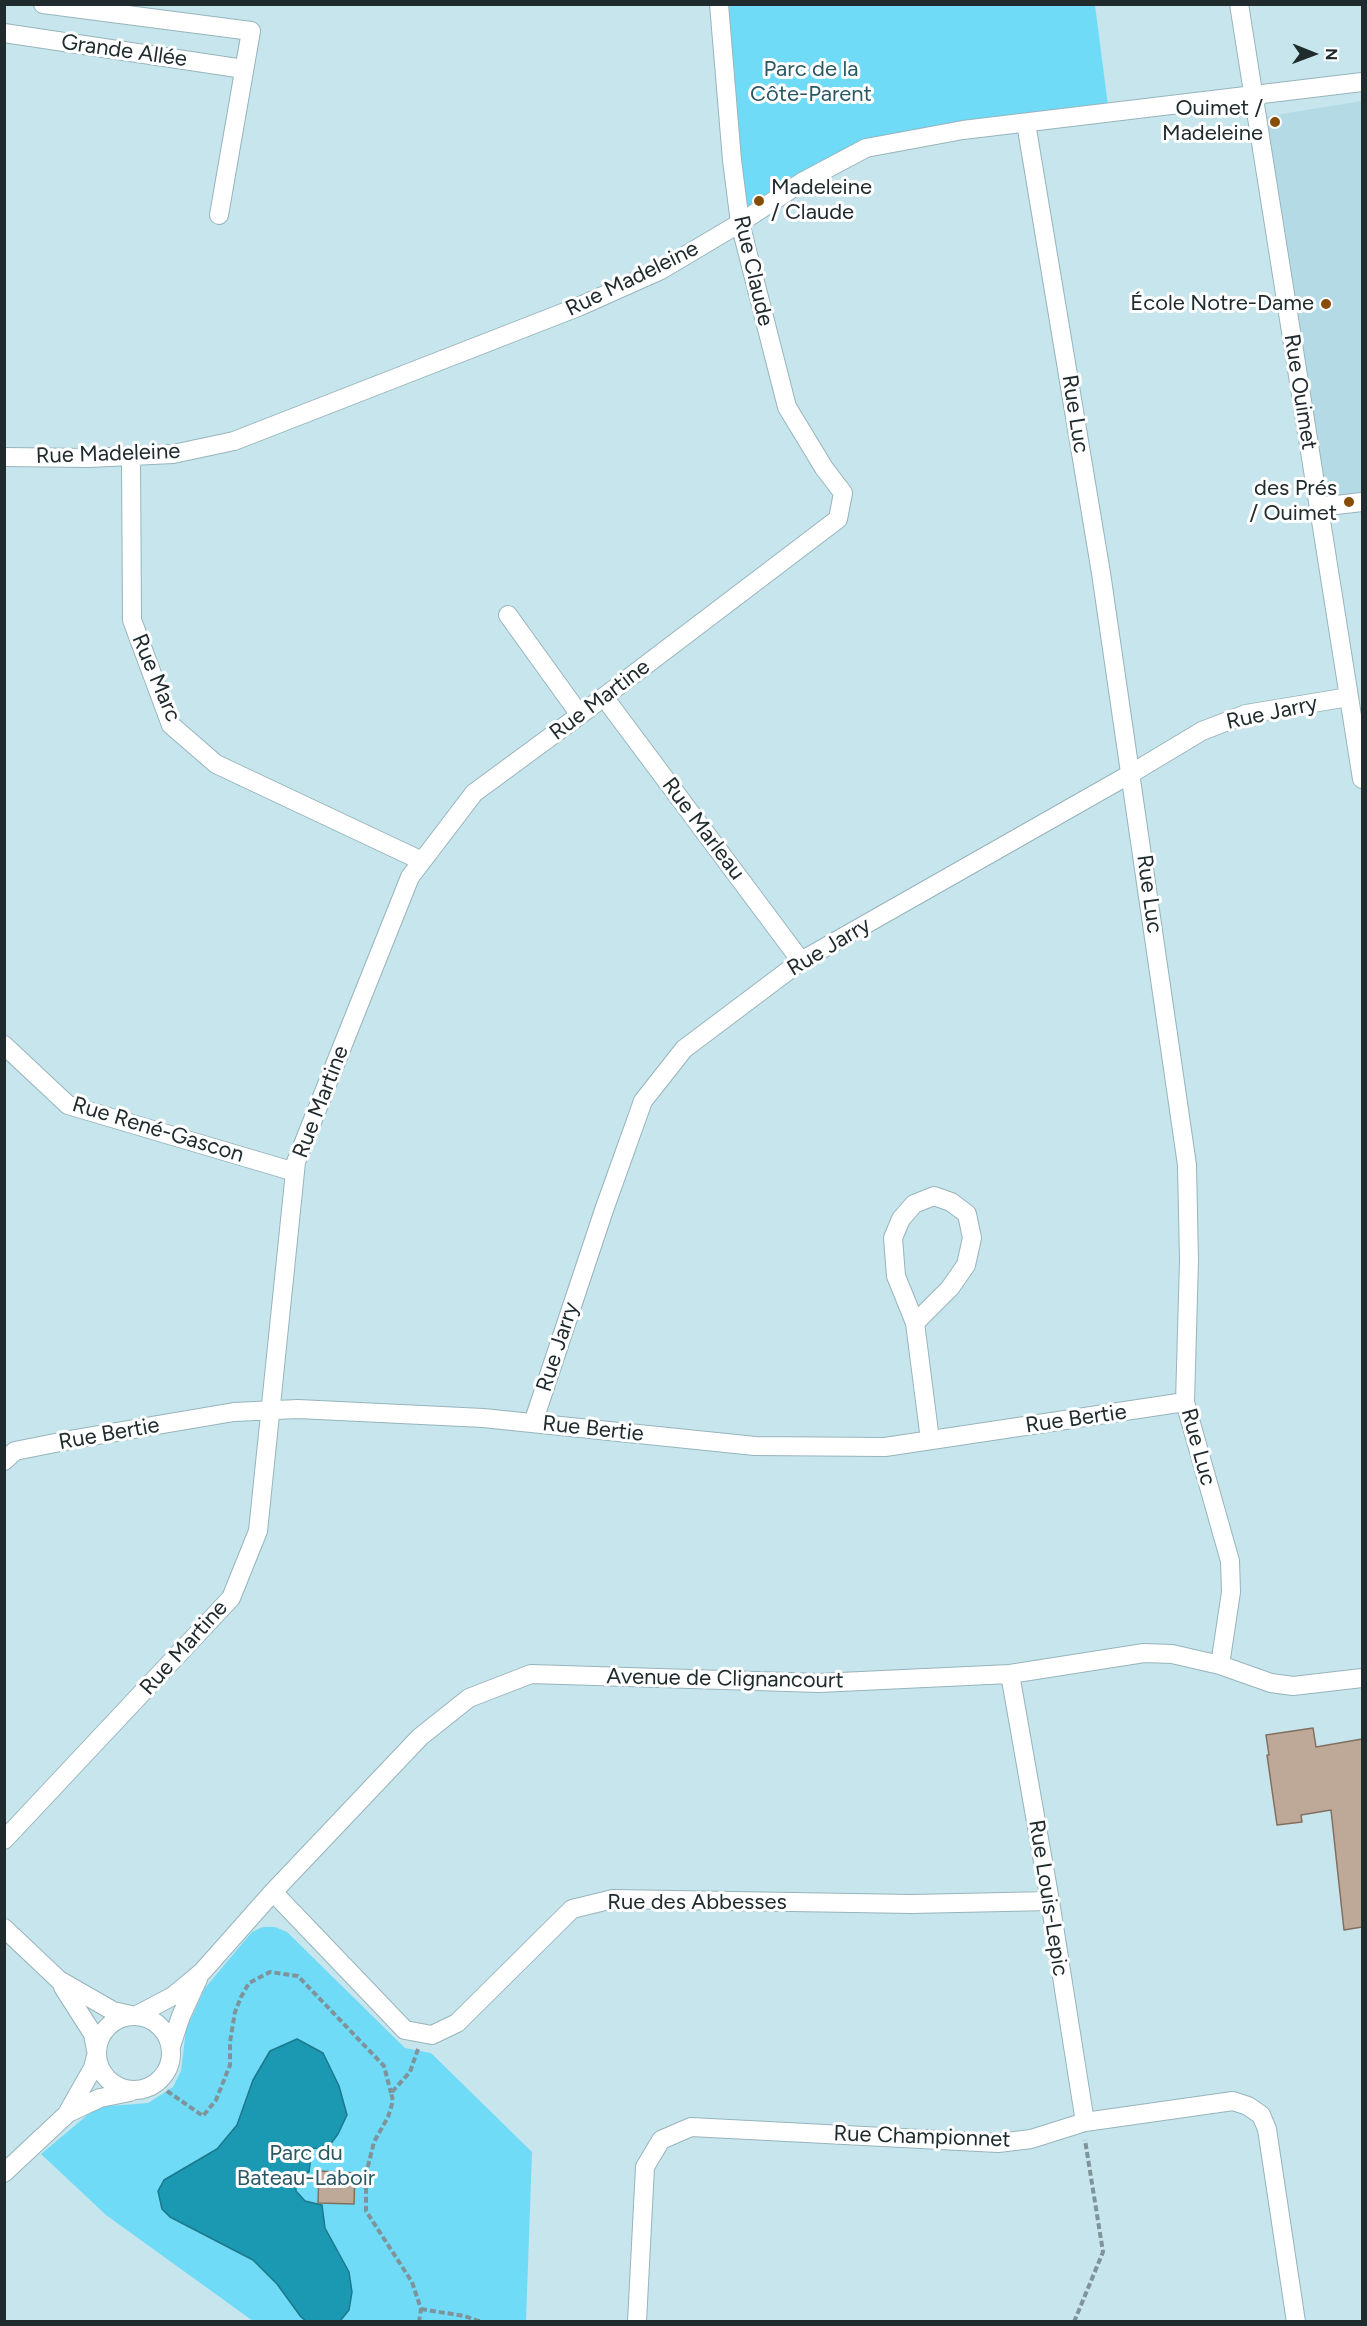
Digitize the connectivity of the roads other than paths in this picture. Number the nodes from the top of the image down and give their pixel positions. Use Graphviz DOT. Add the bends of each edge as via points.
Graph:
graph roads {
  1 [pos="43,4"];
  2 [pos="719,4"];
  3 [pos="1239,4"];
  4 [pos="4,33"];
  5 [pos="244,69"];
  6 [pos="1362,82"];
  7 [pos="1253,95"];
  8 [pos="1026,123"];
  9 [pos="219,215"];
  10 [pos="740,223"];
  11 [pos="131,456"];
  12 [pos="4,457"];
  13 [pos="1362,502"];
  14 [pos="1319,507"];
  15 [pos="838,519"];
  16 [pos="508,615"];
  17 [pos="604,697"];
  18 [pos="1349,698"];
  19 [pos="580,716"];
  20 [pos="1132,773"];
  21 [pos="1362,779"];
  22 [pos="422,861"];
  23 [pos="801,961"];
  24 [pos="4,1046"];
  25 [pos="295,1172"];
  26 [pos="915,1323"];
  27 [pos="1185,1402"];
  28 [pos="270,1410"];
  29 [pos="533,1423"];
  30 [pos="930,1440"];
  31 [pos="8,1451"];
  32 [pos="1220,1665"];
  33 [pos="1010,1674"];
  34 [pos="1362,1678"];
  35 [pos="4,1840"];
  36 [pos="273,1892"];
  37 [pos="1050,1902"];
  38 [pos="4,1928"];
  39 [pos="202,1972"];
  40 [pos="59,1980"];
  41 [pos="134,2015"];
  42 [pos="171,2046"];
  43 [pos="96,2053"];
  44 [pos="135,2091"];
  45 [pos="68,2113"];
  46 [pos="1085,2131"];
  47 [pos="4,2173"];
  48 [pos="637,2322"];
  49 [pos="1296,2322"];
  1 -- 5 [label="street, Grande Allée" via="251,31"];
  2 -- 10 [label="street, Rue Claude"];
  3 -- 7 [label="street, Rue Ouimet"];
  4 -- 5 [label="street, Grande Allée"];
  5 -- 9 [label="street, Grande Allée"];
  6 -- 7 [label="street, Rue Madeleine"];
  7 -- 8 [label="street, Rue Madeleine"];
  7 -- 14 [label="street, Rue Ouimet"];
  8 -- 10 [label="street, Rue Madeleine" via="866,148 802,182"];
  8 -- 20 [label="street, Rue Luc"];
  10 -- 11 [label="street, Rue Madeleine" via="661,270 578,307 234,441 173,454"];
  10 -- 15 [label="street, Rue Claude" via="787,407 843,493"];
  11 -- 12 [label="street, Rue Madeleine"];
  11 -- 22 [label="street, Rue Marc" via="132,620 171,725 216,764"];
  13 -- 14 [label="street"];
  14 -- 18 [label="street, Rue Ouimet"];
  15 -- 17 [label="street, Rue Martine"];
  16 -- 19 [label="street"];
  17 -- 19 [label="street, Rue Martine"];
  17 -- 23 [label="street, Rue Marleau"];
  18 -- 20 [label="street, Rue Jarry" via="1246,714 1202,731"];
  18 -- 21 [label="street, Rue Ouimet"];
  19 -- 22 [label="street, Rue Martine" via="474,793"];
  20 -- 23 [label="street, Rue Jarry"];
  20 -- 27 [label="street, Rue Luc" via="1187,1165"];
  22 -- 25 [label="street, Rue Martine" via="410,878"];
  23 -- 29 [label="street, Rue Jarry" via="684,1049 643,1101"];
  24 -- 25 [label="street, Rue René-Gascon" via="68,1105"];
  25 -- 28 [label="street, Rue Martine"];
  26 -- 26 [label="street" via="896,1276 893,1238 901,1219 914,1204 934,1196 967,1214 972,1238 966,1265 956,1281"];
  26 -- 30 [label="street"];
  27 -- 30 [label="street, Rue Bertie"];
  27 -- 32 [label="street, Rue Luc" via="1230,1561 1231,1592"];
  28 -- 29 [label="street, Rue Bertie"];
  28 -- 31 [label="street, Rue Bertie" via="234,1412"];
  28 -- 35 [label="street, Rue Martine" via="258,1531 231,1598"];
  29 -- 30 [label="street, Rue Bertie" via="755,1446 885,1447"];
  32 -- 33 [label="street, Avenue de Clignancourt" via="1172,1654 1144,1653"];
  32 -- 34 [label="street, Avenue de Clignancourt" via="1271,1683 1293,1686"];
  33 -- 36 [label="street, Avenue de Clignancourt" via="819,1683 531,1674 468,1698 420,1737"];
  33 -- 37 [label="street, Rue Louis-Lepic"];
  36 -- 37 [label="street, Rue des Abbesses" via="405,2030 432,2035 457,2023 572,1909 614,1899"];
  36 -- 39 [label="street, Avenue de Clignancourt"];
  37 -- 46 [label="street, Rue Louis-Lepic"];
  38 -- 40 [label="street"];
  39 -- 41 [label="street" via="173,1996"];
  39 -- 42 [label="street"];
  40 -- 41 [label="street" via="113,2011"];
  40 -- 43 [label="street" via="93,2034"];
  41 -- 42 [label="street" via="163,2029"];
  41 -- 43 [label="street" via="107,2026"];
  42 -- 44 [label="street" via="164,2076"];
  43 -- 44 [label="street" via="98,2066 109,2081"];
  43 -- 45 [label="street" via="93,2068"];
  44 -- 45 [label="street" via="100,2098"];
  45 -- 47 [label="street"];
  46 -- 48 [label="street, Rue Championnet" via="998,2142 691,2127 662,2140 645,2167"];
  46 -- 49 [label="street, Rue Championnet" via="1233,2101 1261,2115 1267,2129"];
}
